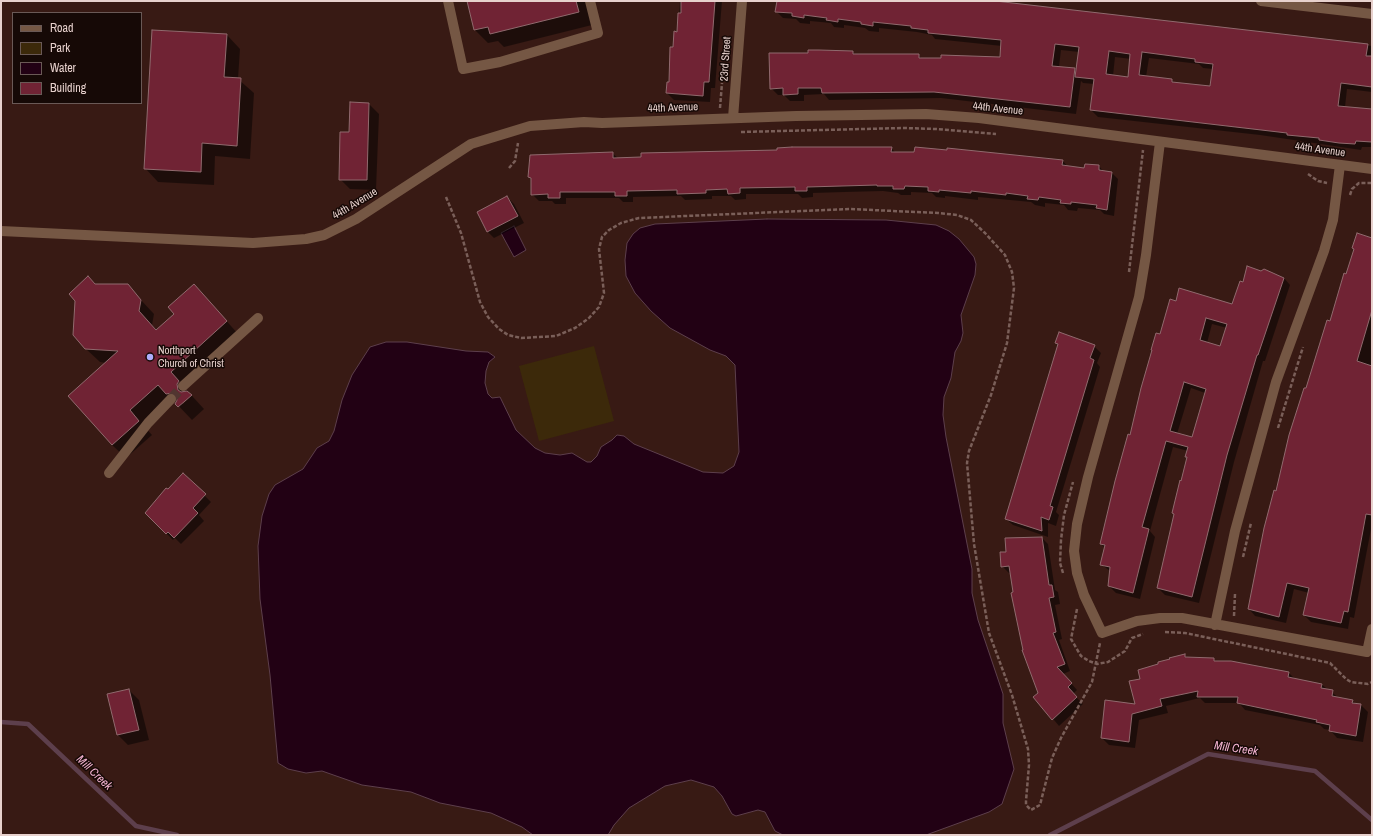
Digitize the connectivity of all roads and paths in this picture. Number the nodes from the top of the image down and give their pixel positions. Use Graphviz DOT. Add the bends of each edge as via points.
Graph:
graph roads {
  1 [pos="448,1"];
  2 [pos="590,1"];
  3 [pos="742,1"];
  4 [pos="1261,1"];
  5 [pos="1372,14"];
  6 [pos="734,118"];
  7 [pos="733,132"];
  8 [pos="997,134"];
  9 [pos="521,140"];
  10 [pos="1145,140"];
  11 [pos="1160,142"];
  12 [pos="1136,151"];
  13 [pos="1143,152"];
  14 [pos="1158,154"];
  15 [pos="1340,165"];
  16 [pos="509,168"];
  17 [pos="1372,169"];
  18 [pos="1300,173"];
  19 [pos="1372,183"];
  20 [pos="1338,184"];
  21 [pos="1355,187"];
  22 [pos="446,197"];
  23 [pos="1349,198"];
  24 [pos="1,231"];
  25 [pos="1129,278"];
  26 [pos="258,318"];
  27 [pos="1306,340"];
  28 [pos="183,386"];
  29 [pos="171,399"];
  30 [pos="1276,432"];
  31 [pos="109,473"];
  32 [pos="1073,480"];
  33 [pos="1253,517"];
  34 [pos="1242,561"];
  35 [pos="1065,576"];
  36 [pos="1236,591"];
  37 [pos="1075,603"];
  38 [pos="1215,625"];
  39 [pos="1233,629"];
  40 [pos="1372,629"];
  41 [pos="1158,632"];
  42 [pos="1102,633"];
  43 [pos="1146,633"];
  44 [pos="1230,643"];
  45 [pos="1097,664"];
  46 [pos="1372,682"];
  1 -- 2 [label="street" via="463,69 500,62 598,34"];
  3 -- 6 [label="street, 23rd Street"];
  4 -- 5 [label="street"];
  6 -- 10 [label="street, 44th Avenue" via="926,114 979,118"];
  6 -- 24 [label="street, 44th Avenue" via="548,124 512,130 471,144 356,219 324,235 306,240 254,243"];
  7 -- 8 [label="path" via="903,128"];
  9 -- 16 [label="path" via="513,165"];
  10 -- 11 [label="street, 44th Avenue"];
  10 -- 13 [label="path"];
  11 -- 14 [label="street"];
  11 -- 15 [label="street, 44th Avenue"];
  12 -- 13 [label="path"];
  13 -- 14 [label="path"];
  13 -- 25 [label="path"];
  14 -- 42 [label="street" via="1139,297 1077,524 1074,551 1077,572 1084,595"];
  15 -- 17 [label="street, 44th Avenue"];
  15 -- 20 [label="street"];
  18 -- 20 [label="path" via="1308,174 1318,181"];
  19 -- 21 [label="path" via="1359,183"];
  20 -- 21 [label="path"];
  20 -- 38 [label="street" via="1333,220 1324,250 1276,382 1254,458"];
  21 -- 23 [label="path"];
  22 -- 45 [label="path" via="461,233 480,302 488,317 499,329 508,335 521,338 556,336 575,328 589,318 599,307 604,293 598,249 602,238 621,223 639,218 850,209 938,213 958,215 971,220 1005,255 1012,272 1014,288 1007,343 967,463 974,544 989,633 1012,694 1028,749 1026,801 1029,808 1035,809 1040,805 1060,738 1092,682"];
  26 -- 28 [label="street"];
  27 -- 30 [label="path"];
  29 -- 31 [label="street" via="148,423"];
  32 -- 35 [label="path" via="1061,540 1060,563"];
  33 -- 34 [label="path"];
  36 -- 39 [label="path"];
  37 -- 45 [label="path" via="1078,611 1071,639 1080,656"];
  38 -- 39 [label="street"];
  38 -- 42 [label="street" via="1182,618 1160,618 1138,621"];
  39 -- 40 [label="street" via="1367,652"];
  39 -- 44 [label="path"];
  41 -- 44 [label="path" via="1185,633"];
  42 -- 45 [label="path"];
  43 -- 45 [label="path" via="1132,638 1125,651 1117,658"];
  44 -- 46 [label="path" via="1330,663 1351,682"];
}
